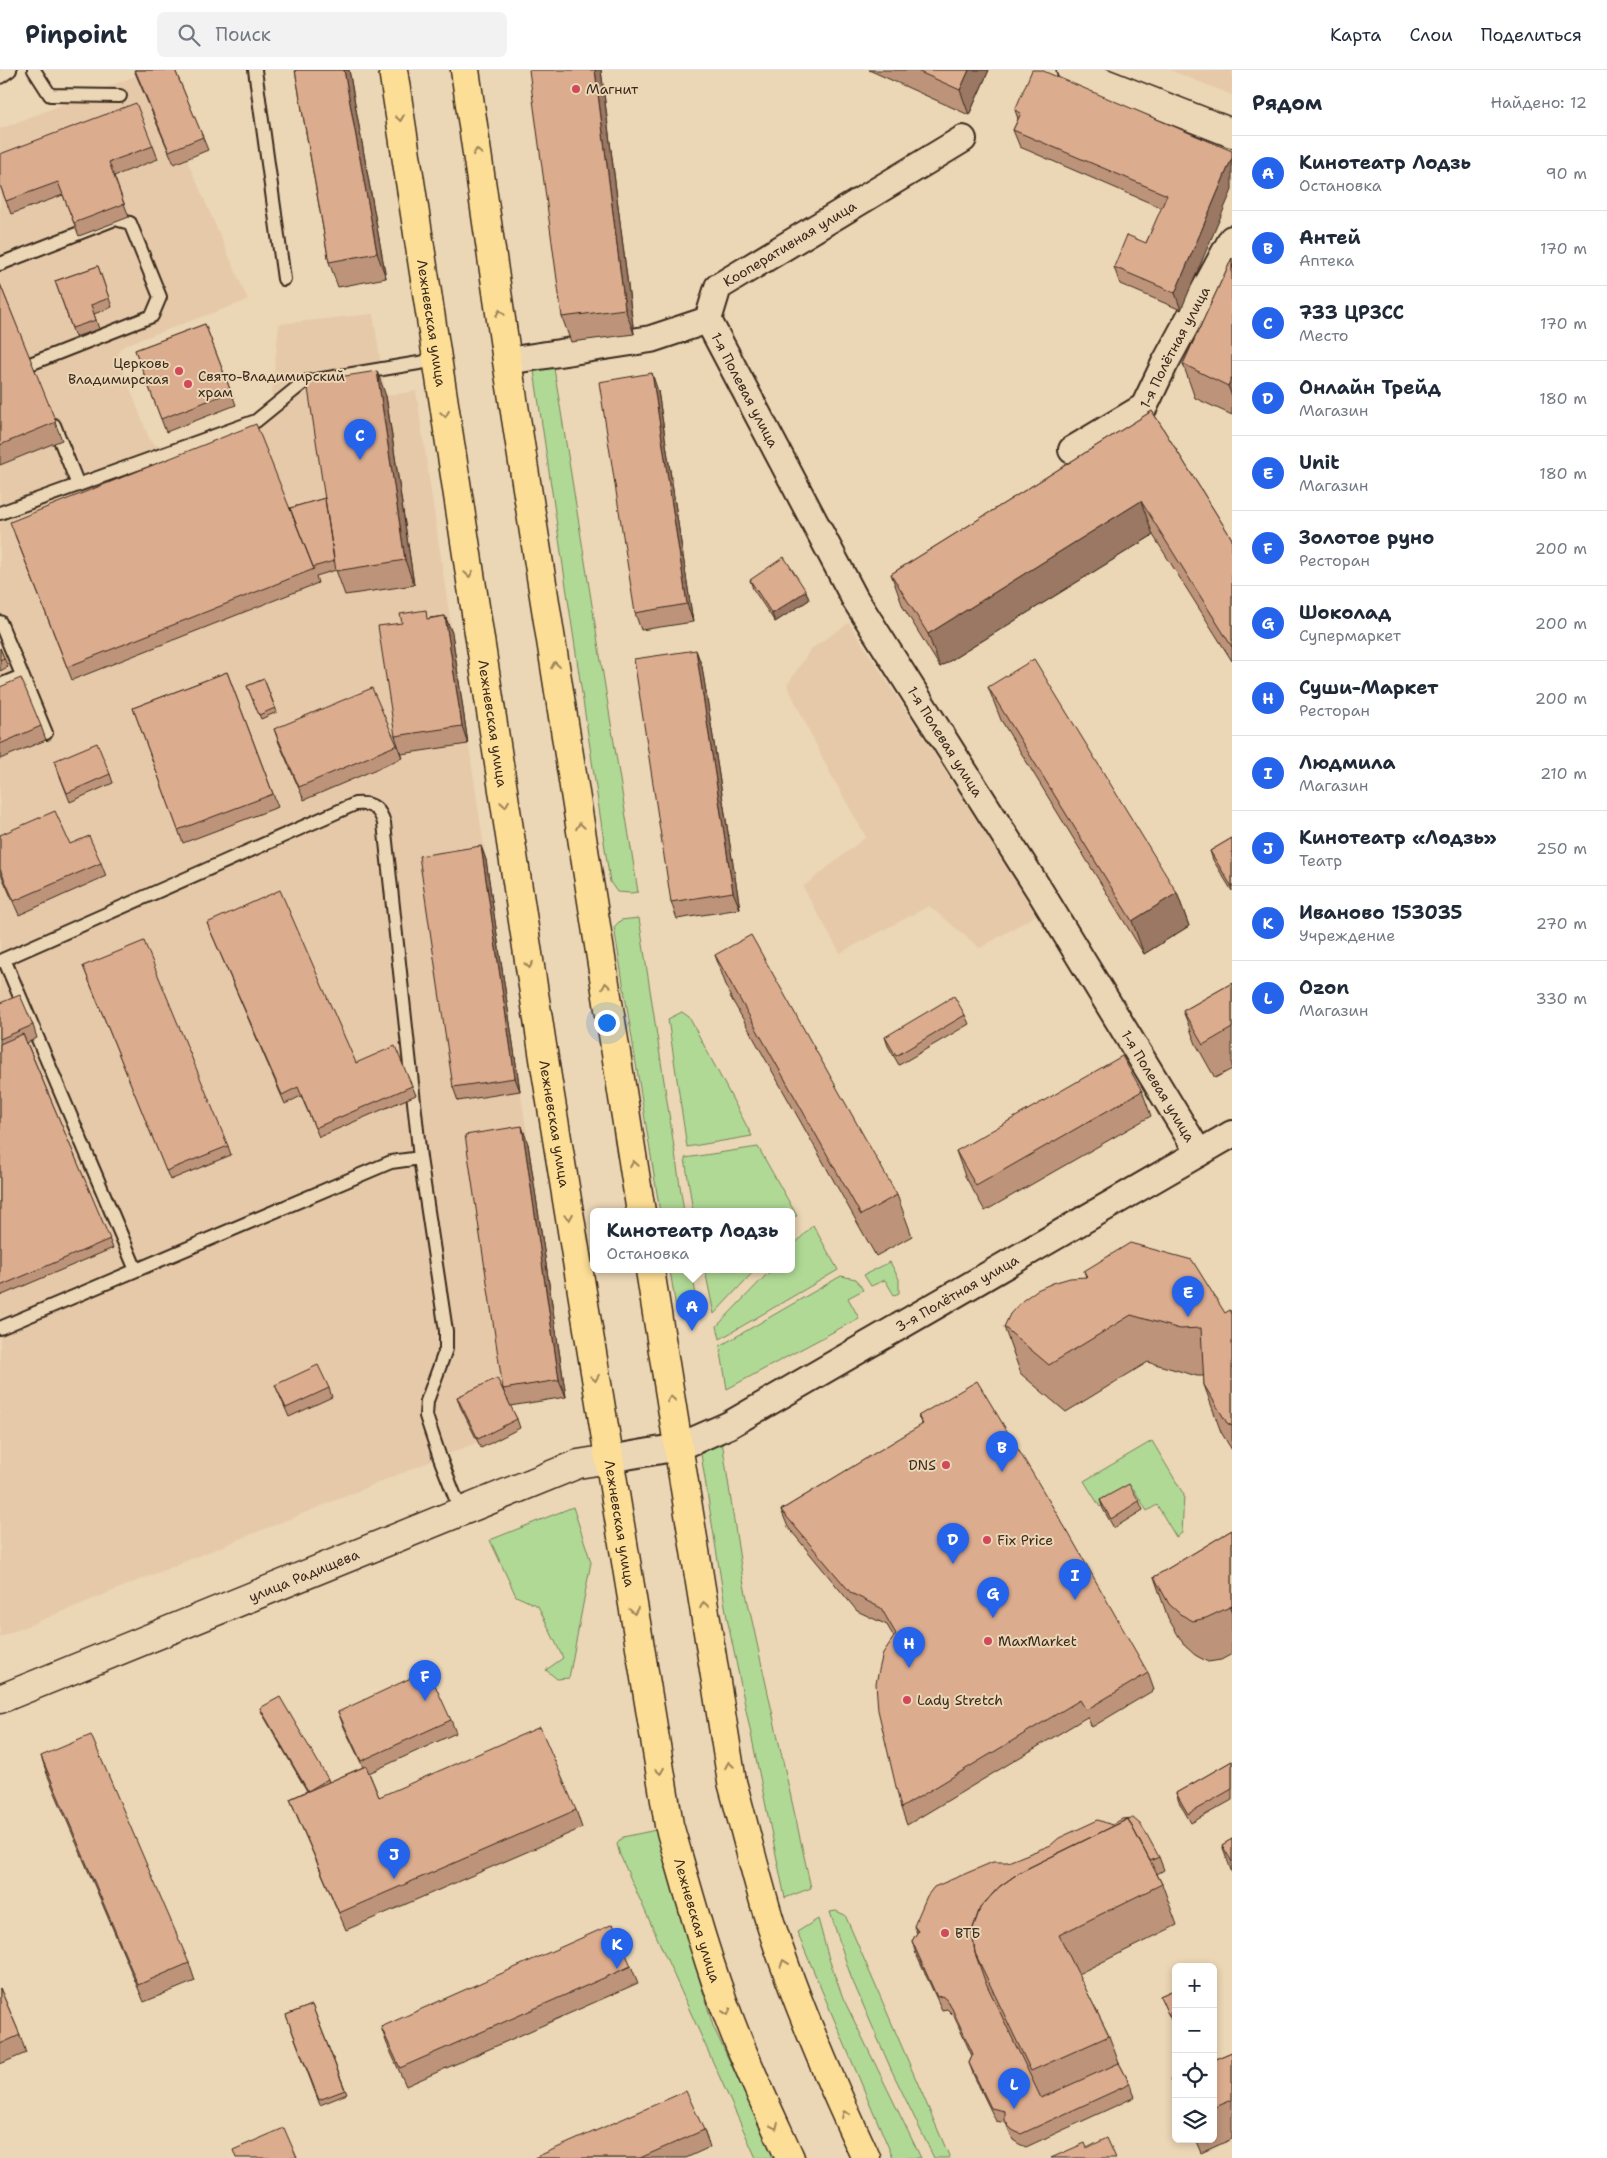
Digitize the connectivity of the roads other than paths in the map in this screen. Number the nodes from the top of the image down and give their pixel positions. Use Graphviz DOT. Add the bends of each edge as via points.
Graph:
graph roads {
  1 [pos="10,70"];
  2 [pos="34,70"];
  3 [pos="255,70"];
  4 [pos="393,70"];
  5 [pos="465,70"];
  6 [pos="1071,70"];
  7 [pos="0,77"];
  8 [pos="120,96"];
  9 [pos="1232,133"];
  10 [pos="963,139"];
  11 [pos="1232,239"];
  12 [pos="0,264"];
  13 [pos="284,279"];
  14 [pos="708,320"];
  15 [pos="436,360"];
  16 [pos="507,361"];
  17 [pos="30,364"];
  18 [pos="51,416"];
  19 [pos="1072,450"];
  20 [pos="78,485"];
  21 [pos="0,513"];
  22 [pos="0,622"];
  23 [pos="22,676"];
  24 [pos="0,685"];
  25 [pos="46,733"];
  26 [pos="2,960"];
  27 [pos="1229,1142"];
  28 [pos="1199,1153"];
  29 [pos="420,1158"];
  30 [pos="640,1208"];
  31 [pos="136,1270"];
  32 [pos="651,1273"];
  33 [pos="0,1328"];
  34 [pos="680,1447"];
  35 [pos="609,1459"];
  36 [pos="461,1512"];
  37 [pos="0,1699"];
  38 [pos="790,2158"];
  39 [pos="866,2158"];
  1 -- 7 [label="lane"];
  2 -- 8 [label="lane" via="50,95"];
  3 -- 13 [label="lane"];
  4 -- 15 [label="highway, Лежневская улица, one-way"];
  16 -- 5 [label="highway, one-way"];
  6 -- 9 [label="street"];
  10 -- 14 [label="street, Кооперативная улица" via="718,287"];
  11 -- 19 [label="street, 1-я Полётная улица" via="1144,407"];
  12 -- 17 [label="lane" via="115,219 130,223 160,297 152,316"];
  14 -- 16 [label="street" via="651,340"];
  14 -- 28 [label="street, 1-я Полевая улица" via="855,599 1036,885"];
  15 -- 20 [label="lane" via="304,382 256,421"];
  15 -- 35 [label="highway, Лежневская улица, one-way"];
  30 -- 16 [label="highway, one-way"];
  18 -- 20 [label="lane"];
  20 -- 21 [label="lane"];
  22 -- 23 [label="lane"];
  23 -- 24 [label="lane"];
  23 -- 25 [label="lane"];
  26 -- 29 [label="lane" via="355,804 371,805 378,809 384,823"];
  26 -- 31 [label="lane"];
  27 -- 28 [label="street, 3-я Полётная улица"];
  28 -- 34 [label="street, 3-я Полётная улица" via="728,1425"];
  29 -- 31 [label="lane" via="391,1162"];
  29 -- 36 [label="lane" via="446,1332 446,1349 427,1401 426,1416"];
  31 -- 33 [label="lane"];
  34 -- 32 [label="highway, one-way"];
  34 -- 35 [label="street, 3-я Полётная улица"];
  39 -- 34 [label="highway, one-way" via="825,2070 790,1979 750,1854 732,1782"];
  35 -- 36 [label="street, улица Радищева" via="578,1464"];
  35 -- 38 [label="highway, Лежневская улица, one-way" via="669,1825 729,2018"];
  36 -- 37 [label="street, улица Радищева"];
}
